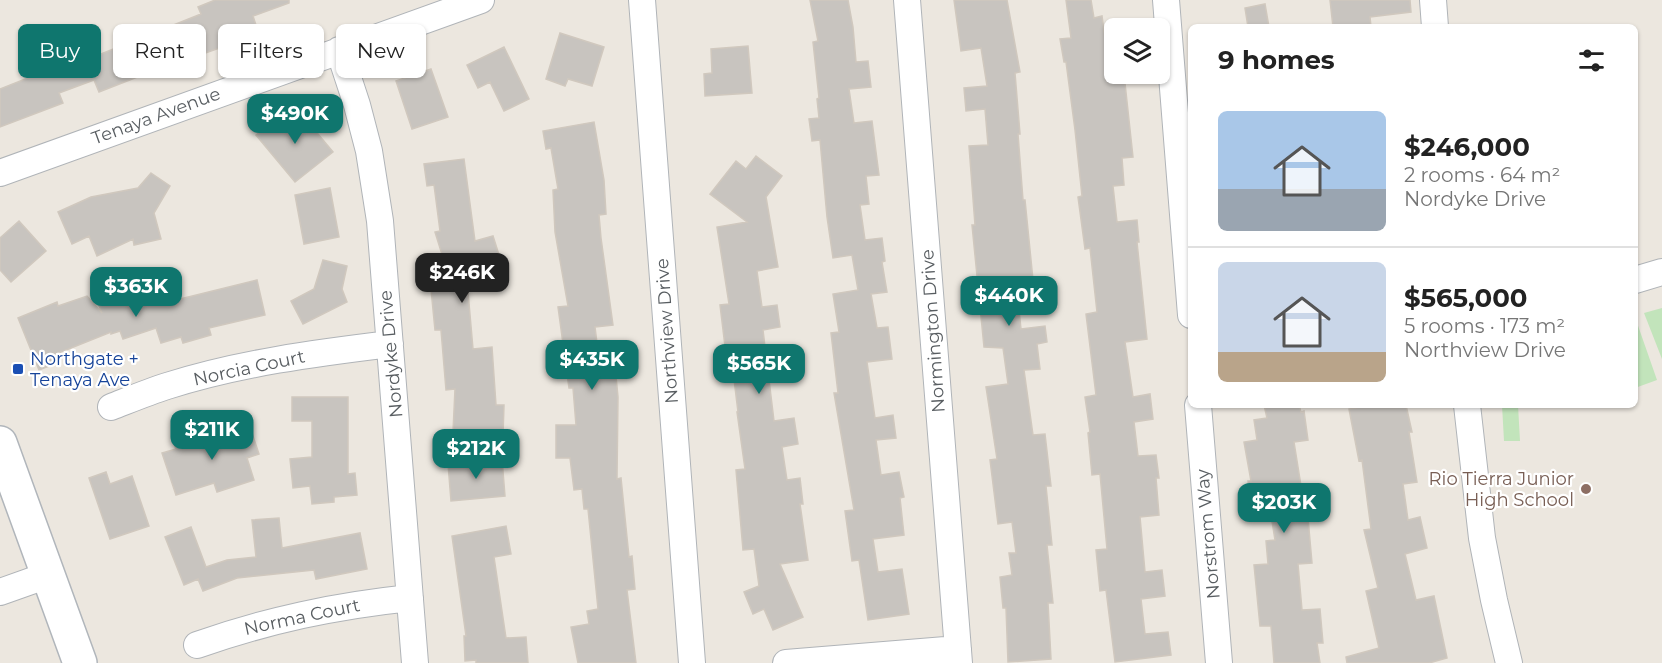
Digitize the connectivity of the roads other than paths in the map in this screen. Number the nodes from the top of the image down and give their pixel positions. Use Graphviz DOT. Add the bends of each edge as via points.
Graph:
graph roads {
  1 [pos="481,0"];
  2 [pos="642,0"];
  3 [pos="908,0"];
  4 [pos="1166,0"];
  5 [pos="1433,0"];
  6 [pos="413,24"];
  7 [pos="1435,24"];
  8 [pos="336,51"];
  9 [pos="348,78"];
  10 [pos="0,173"];
  11 [pos="1662,273"];
  12 [pos="1188,277"];
  13 [pos="1638,278"];
  14 [pos="390,344"];
  15 [pos="111,407"];
  16 [pos="1198,408"];
  17 [pos="1467,408"];
  18 [pos="0,443"];
  19 [pos="48,575"];
  20 [pos="0,592"];
  21 [pos="410,598"];
  22 [pos="197,645"];
  23 [pos="958,656"];
  24 [pos="80,663"];
  25 [pos="415,663"];
  26 [pos="692,663"];
  27 [pos="786,663"];
  28 [pos="1219,663"];
  29 [pos="1509,663"];
  1 -- 6 [label="street, Tenaya Avenue"];
  2 -- 26 [label="street, Northview Drive"];
  3 -- 23 [label="street, Normington Drive"];
  4 -- 12 [label="street"];
  5 -- 7 [label="street"];
  8 -- 10 [label="street, Tenaya Avenue"];
  9 -- 14 [label="street, Nordyke Drive" via="369,151 380,220"];
  11 -- 13 [label="street"];
  14 -- 15 [label="street, Norcia Court" via="238,368 168,386"];
  14 -- 21 [label="street, Nordyke Drive"];
  16 -- 28 [label="street, Norstrom Way"];
  17 -- 29 [label="street" via="1482,538"];
  18 -- 19 [label="main road"];
  19 -- 20 [label="street"];
  19 -- 24 [label="main road"];
  21 -- 22 [label="street, Norma Court" via="315,611"];
  21 -- 25 [label="street, Nordyke Drive"];
  23 -- 27 [label="street"];
}
